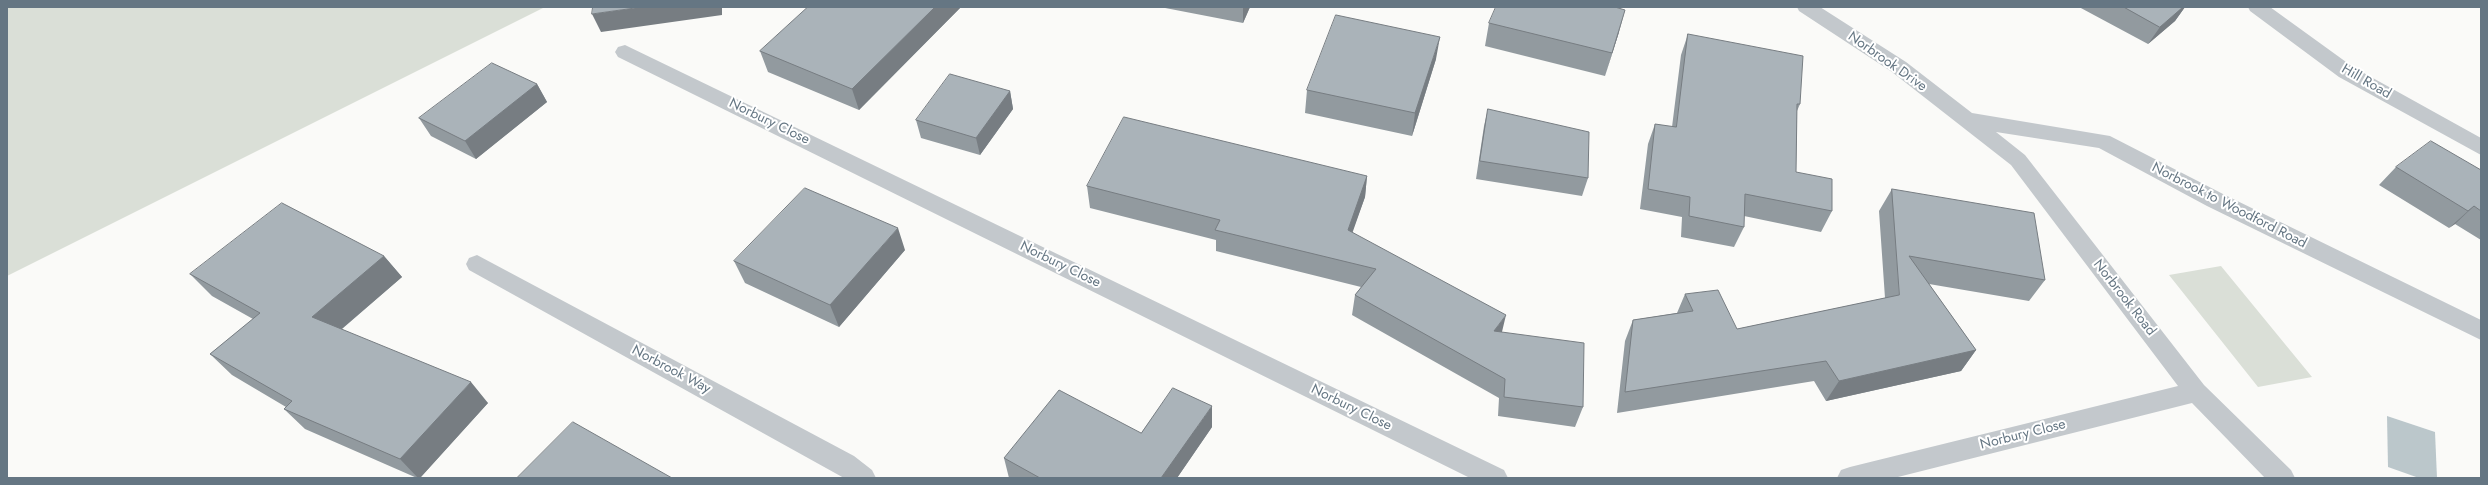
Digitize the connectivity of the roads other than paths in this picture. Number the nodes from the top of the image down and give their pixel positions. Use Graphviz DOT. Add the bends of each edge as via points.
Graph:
graph roads {
  1 [pos="1806,7"];
  2 [pos="2257,7"];
  3 [pos="626,52"];
  4 [pos="1965,120"];
  5 [pos="2481,147"];
  6 [pos="476,264"];
  7 [pos="2481,331"];
  8 [pos="2196,392"];
  9 [pos="863,478"];
  10 [pos="1495,478"];
  11 [pos="1850,478"];
  12 [pos="2282,478"];
  1 -- 4 [label="street, Norbrook Drive" via="1899,67"];
  2 -- 5 [label="street, Hill Road" via="2346,72"];
  3 -- 10 [label="street, Norbury Close"];
  4 -- 7 [label="street, Norbrook to Woodford Road" via="2102,141 2215,200"];
  4 -- 8 [label="street, Norbrook Road" via="2018,160"];
  6 -- 9 [label="street, Norbrook Way" via="845,464"];
  8 -- 11 [label="street, Norbury Close"];
  8 -- 12 [label="street, Norbrook Road"];
}
